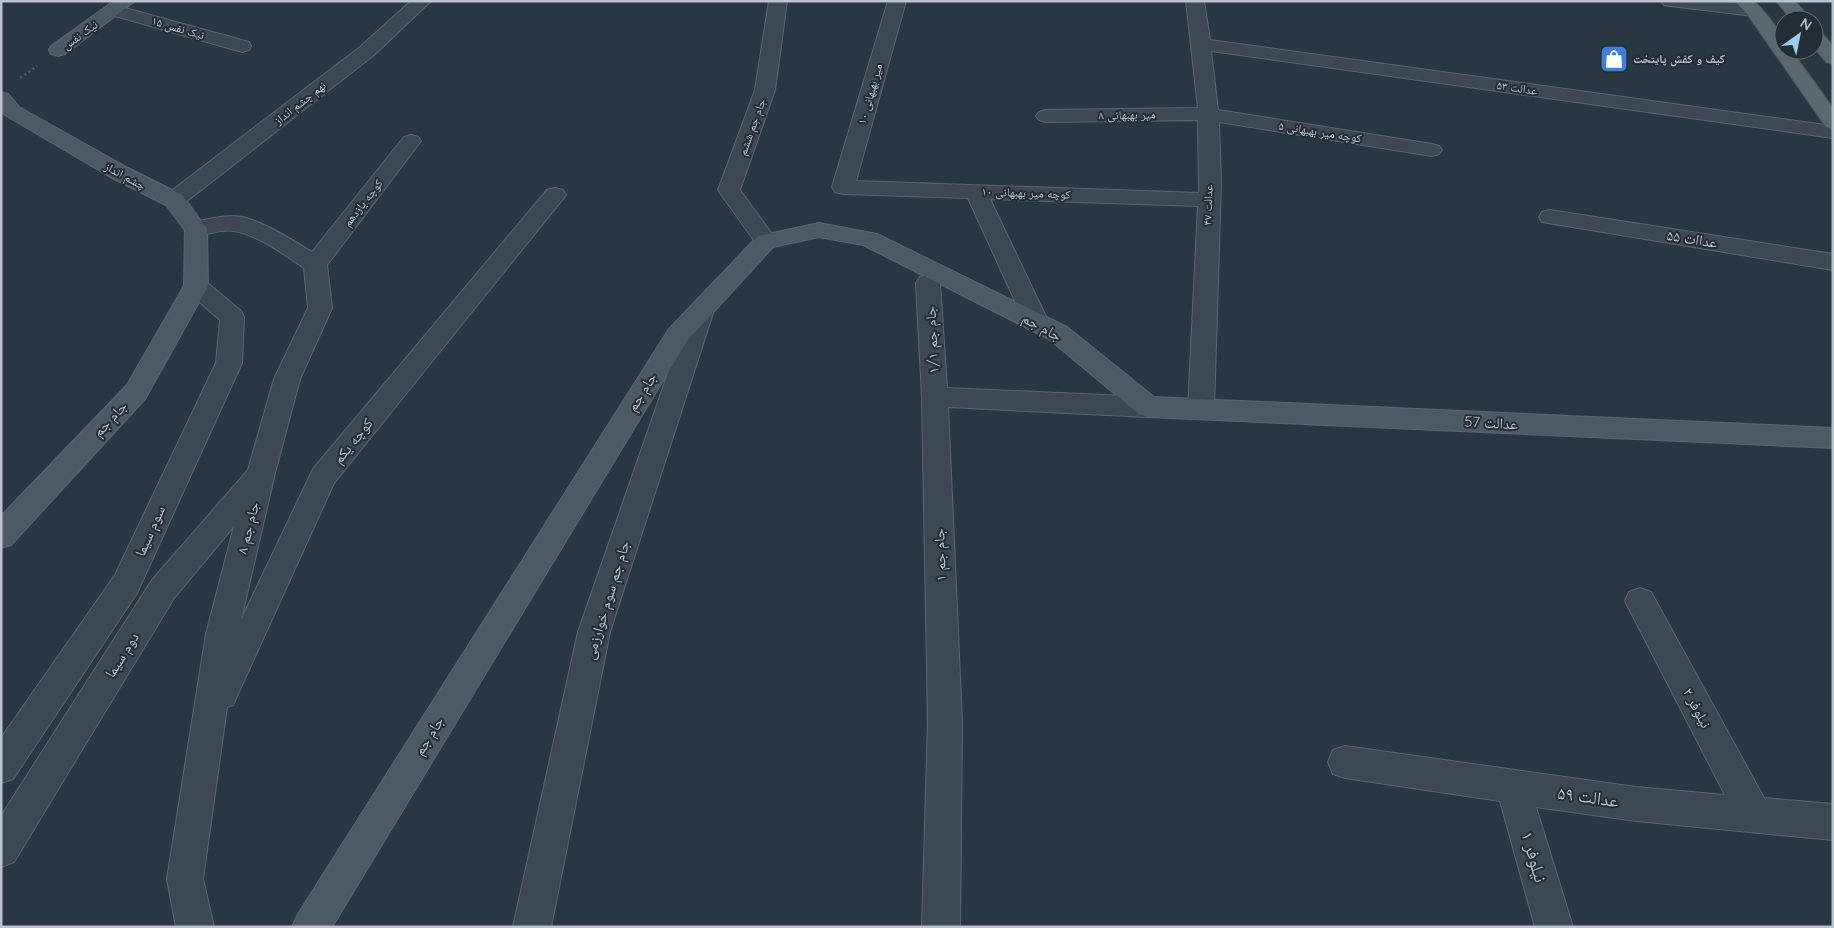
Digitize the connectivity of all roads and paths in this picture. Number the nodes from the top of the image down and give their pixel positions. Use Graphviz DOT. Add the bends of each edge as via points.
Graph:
graph roads {
  1 [pos="422,1"];
  2 [pos="778,1"];
  3 [pos="897,1"];
  4 [pos="1194,1"];
  5 [pos="1670,1"];
  6 [pos="120,5"];
  7 [pos="1749,6"];
  8 [pos="1201,44"];
  9 [pos="242,46"];
  10 [pos="1824,47"];
  11 [pos="58,50"];
  12 [pos="1833,58"];
  13 [pos="15,82"];
  14 [pos="1,98"];
  15 [pos="1208,114"];
  16 [pos="1046,116"];
  17 [pos="1833,123"];
  18 [pos="1833,132"];
  19 [pos="411,141"];
  20 [pos="1432,150"];
  21 [pos="843,187"];
  22 [pos="976,192"];
  23 [pos="555,195"];
  24 [pos="174,200"];
  25 [pos="1208,200"];
  26 [pos="1550,217"];
  27 [pos="196,229"];
  28 [pos="766,241"];
  29 [pos="1833,262"];
  30 [pos="315,264"];
  31 [pos="928,284"];
  32 [pos="196,286"];
  33 [pos="702,310"];
  34 [pos="1037,323"];
  35 [pos="935,398"];
  36 [pos="1148,407"];
  37 [pos="1201,409"];
  38 [pos="1833,438"];
  39 [pos="261,473"];
  40 [pos="1,536"];
  41 [pos="1640,601"];
  42 [pos="208,723"];
  43 [pos="1345,762"];
  44 [pos="1,768"];
  45 [pos="1513,786"];
  46 [pos="1754,815"];
  47 [pos="1833,822"];
  48 [pos="1,849"];
  49 [pos="195,927"];
  50 [pos="311,927"];
  51 [pos="532,927"];
  52 [pos="941,927"];
  53 [pos="1554,927"];
  1 -- 24 [label="street, نهم چشم انداز" via="367,51"];
  2 -- 28 [label="street, جام جم ششم" via="765,90 729,190"];
  3 -- 21 [label="street, ۱۰ میر بهبهانی"];
  4 -- 8 [label="street, عدالت ۴۷"];
  5 -- 7 [label="street"];
  6 -- 9 [label="street, نیک نفس ۱۵"];
  6 -- 11 [label="street, نیک نفس"];
  7 -- 17 [label="main road"];
  8 -- 15 [label="street, عدالت ۴۷"];
  8 -- 18 [label="street, عدالت ۵۳"];
  10 -- 12 [label="main road"];
  11 -- 13 [label="path"];
  14 -- 24 [label="street, چشم انداز" via="12,111 120,174"];
  15 -- 16 [label="street, ۸ میر بهبهانی"];
  15 -- 20 [label="street, کوچه میر بهبهانی ۵"];
  15 -- 25 [label="street, عدالت ۴۷"];
  19 -- 30 [label="street, کوچه یازدهم"];
  21 -- 22 [label="street, کوچه میر بهبهانی ۱۰"];
  22 -- 25 [label="street, کوچه میر بهبهانی ۱۰"];
  22 -- 34 [label="street"];
  23 -- 42 [label="street, کوچه یکم" via="323,477"];
  24 -- 27 [label="street, چشم انداز"];
  25 -- 37 [label="street, عدالت ۴۷"];
  26 -- 29 [label="street, عداات ۵۵"];
  27 -- 30 [label="street" via="235,223 272,237"];
  27 -- 32 [label="street"];
  28 -- 33 [label="street, جام جم"];
  28 -- 34 [label="street, جام جم" via="819,230 870,239"];
  30 -- 39 [label="street, ۸ جام جم" via="320,308 287,379"];
  31 -- 35 [label="street, ۱/۱ جام جم"];
  32 -- 40 [label="street, جام جم" via="136,392"];
  32 -- 44 [label="street, سوم سیما" via="232,317 229,364 126,584"];
  33 -- 50 [label="street, جام جم" via="673,343"];
  33 -- 51 [label="street, جام جم سوم خوارزمی" via="594,632"];
  34 -- 36 [label="street, جام جم" via="1058,333"];
  35 -- 36 [label="street"];
  35 -- 52 [label="street, ۱ جام جم" via="945,722"];
  36 -- 37 [label="street, عدالت 57"];
  37 -- 38 [label="street, عدالت 57"];
  39 -- 42 [label="street, ۸ جام جم" via="222,634"];
  39 -- 48 [label="street, دوم سیما" via="163,589"];
  41 -- 46 [label="street, ۲ نیلوفر"];
  42 -- 49 [label="street, ۸ جام جم" via="185,879"];
  43 -- 45 [label="street, عدالت ۵۹"];
  45 -- 46 [label="street, عدالت ۵۹" via="1636,804"];
  45 -- 53 [label="street, ۱ نیلوفر"];
  46 -- 47 [label="street, عدالت ۵۹"];
}
